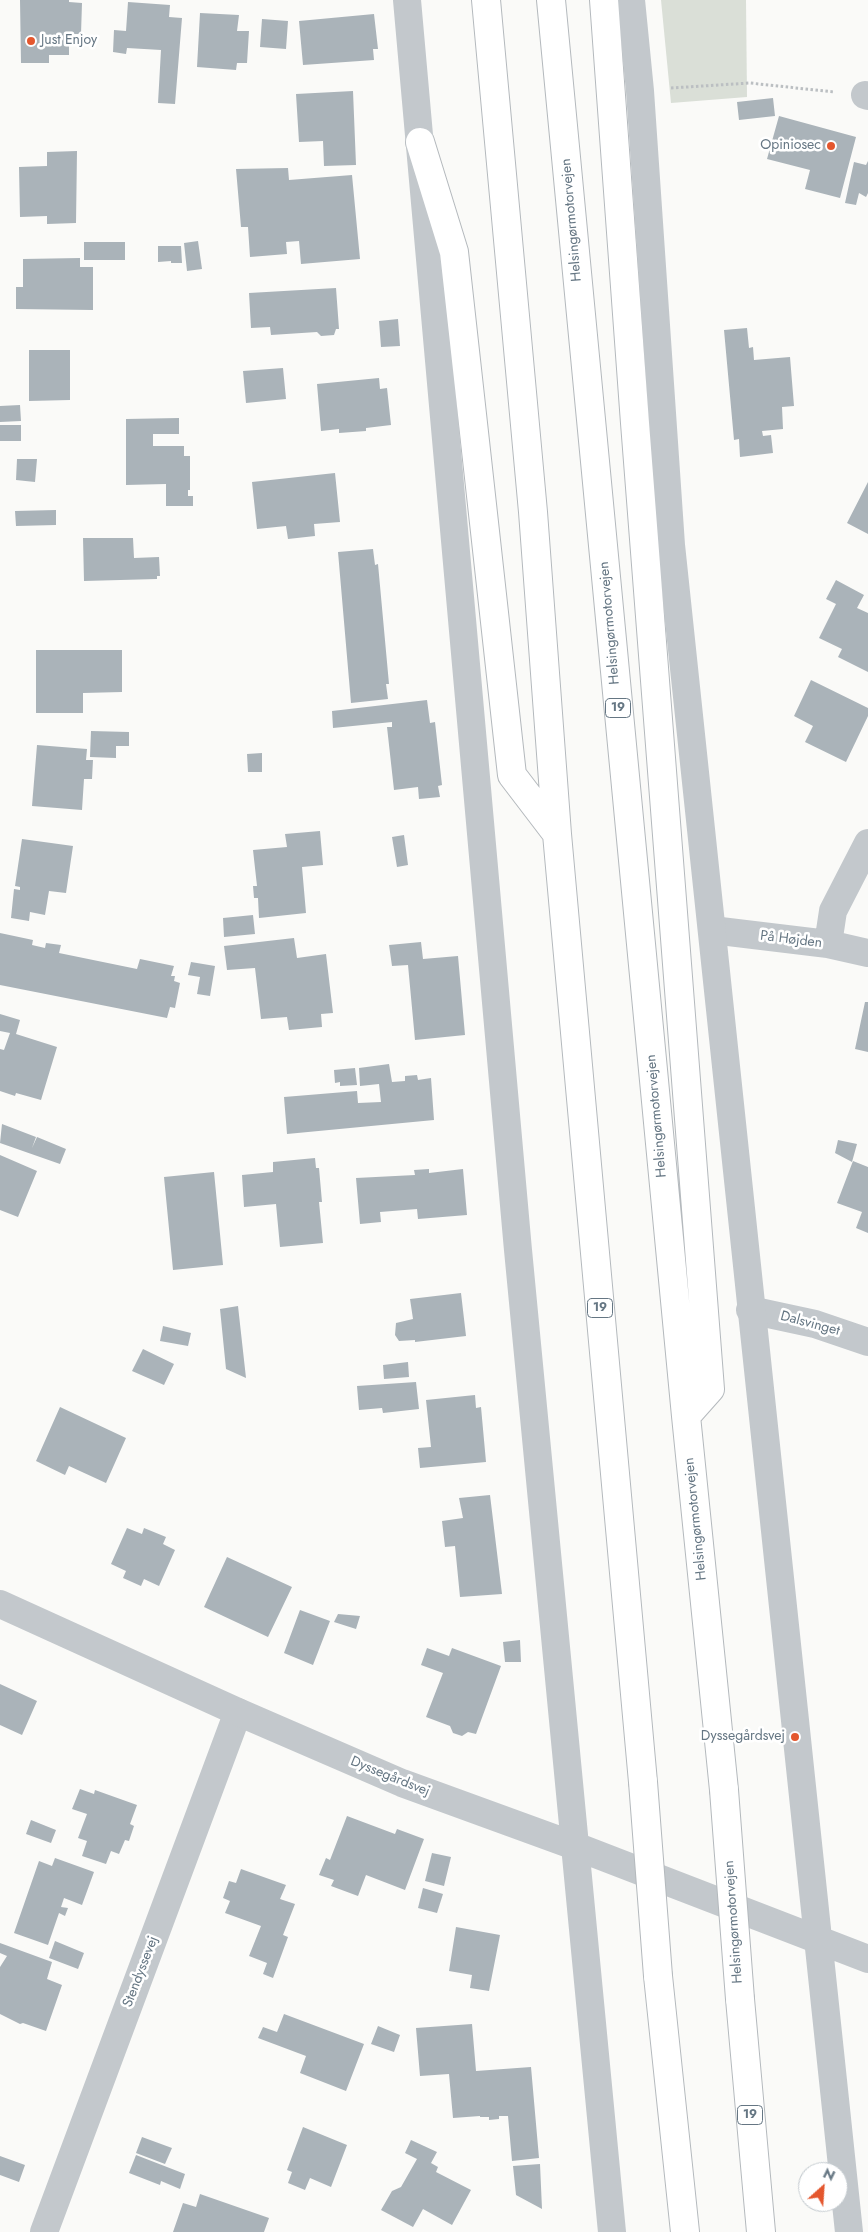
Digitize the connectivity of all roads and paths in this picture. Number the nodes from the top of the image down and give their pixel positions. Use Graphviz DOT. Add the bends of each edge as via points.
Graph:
graph roads {
  1 [pos="408,0"];
  2 [pos="486,0"];
  3 [pos="551,0"];
  4 [pos="604,0"];
  5 [pos="631,0"];
  6 [pos="640,91"];
  7 [pos="866,96"];
  8 [pos="420,142"];
  9 [pos="557,834"];
  10 [pos="868,843"];
  11 [pos="712,930"];
  12 [pos="828,944"];
  13 [pos="868,953"];
  14 [pos="750,1310"];
  15 [pos="868,1342"];
  16 [pos="686,1416"];
  17 [pos="0,1604"];
  18 [pos="238,1712"];
  19 [pos="575,1846"];
  20 [pos="816,1938"];
  21 [pos="868,1958"];
  22 [pos="44,2232"];
  23 [pos="612,2232"];
  24 [pos="684,2232"];
  25 [pos="760,2232"];
  26 [pos="849,2232"];
  1 -- 8 [label="street"];
  2 -- 9 [label="highway, 19" via="533,512"];
  3 -- 16 [label="highway, Helsingørmotorvejen / 19"];
  4 -- 16 [label="highway" via="710,1389"];
  5 -- 6 [label="street"];
  6 -- 7 [label="path" via="750,83"];
  6 -- 11 [label="street" via="671,545"];
  8 -- 9 [label="highway" via="454,252 512,775"];
  8 -- 19 [label="street" via="518,1250"];
  9 -- 24 [label="highway, 19, bridge" via="658,1976"];
  10 -- 12 [label="street" via="833,911"];
  11 -- 12 [label="street, På Højden"];
  11 -- 14 [label="street"];
  12 -- 13 [label="street, På Højden"];
  14 -- 15 [label="street, Dalsvinget" via="815,1324"];
  14 -- 20 [label="street"];
  16 -- 25 [label="highway, Helsingørmotorvejen / 19, bridge" via="724,1790"];
  17 -- 18 [label="street, Dyssegårdsvej"];
  18 -- 19 [label="street, Dyssegårdsvej" via="402,1783"];
  18 -- 22 [label="street, Stendyssevej"];
  19 -- 20 [label="street, Dyssegårdsvej"];
  19 -- 23 [label="street"];
  20 -- 21 [label="street, Dyssegårdsvej"];
  20 -- 26 [label="street"];
}
